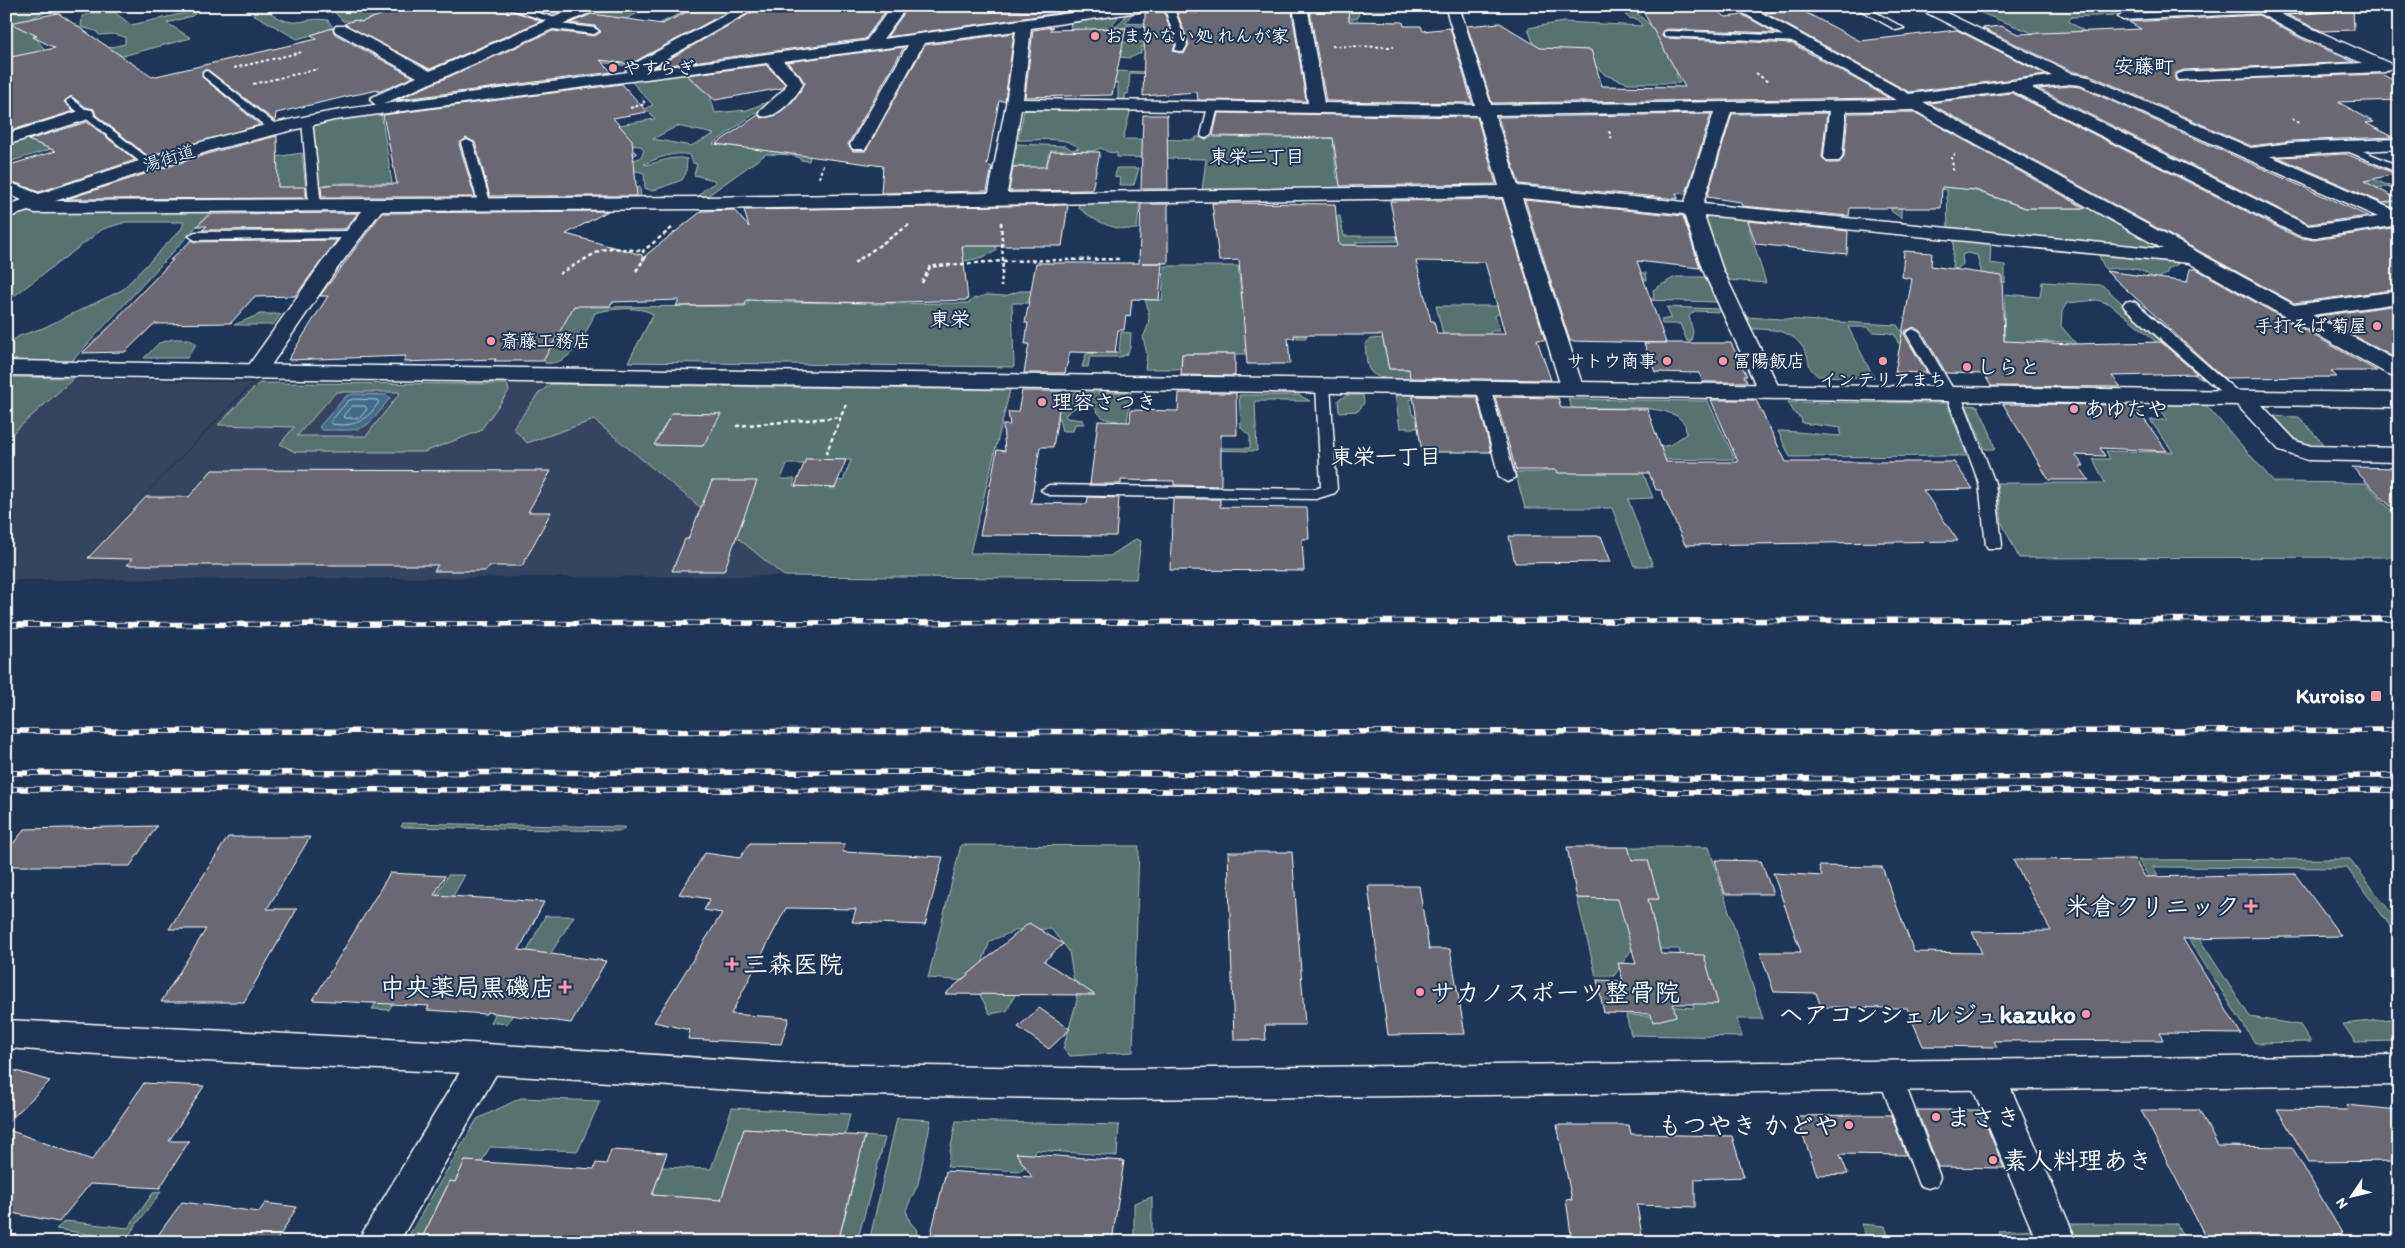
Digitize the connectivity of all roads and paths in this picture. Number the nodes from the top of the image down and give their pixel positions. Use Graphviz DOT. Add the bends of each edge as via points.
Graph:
graph roads {
  1 [pos="506,6"];
  2 [pos="593,6"];
  3 [pos="753,6"];
  4 [pos="900,6"];
  5 [pos="1152,6"];
  6 [pos="1168,6"];
  7 [pos="1300,6"];
  8 [pos="1452,6"];
  9 [pos="1652,6"];
  10 [pos="1738,6"];
  11 [pos="1857,6"];
  12 [pos="1920,6"];
  13 [pos="2332,6"];
  14 [pos="1635,8"];
  15 [pos="2258,8"];
  16 [pos="1103,10"];
  17 [pos="2123,18"];
  18 [pos="1020,19"];
  19 [pos="554,24"];
  20 [pos="1899,28"];
  21 [pos="341,29"];
  22 [pos="594,31"];
  23 [pos="1667,34"];
  24 [pos="919,39"];
  25 [pos="1797,39"];
  26 [pos="871,45"];
  27 [pos="1306,46"];
  28 [pos="1394,47"];
  29 [pos="1180,50"];
  30 [pos="302,52"];
  31 [pos="770,58"];
  32 [pos="318,69"];
  33 [pos="2392,70"];
  34 [pos="207,74"];
  35 [pos="2184,77"];
  36 [pos="431,78"];
  37 [pos="617,78"];
  38 [pos="2070,79"];
  39 [pos="2015,86"];
  40 [pos="227,90"];
  41 [pos="72,101"];
  42 [pos="1912,102"];
  43 [pos="1014,104"];
  44 [pos="1838,106"];
  45 [pos="1213,107"];
  46 [pos="1724,107"];
  47 [pos="1317,108"];
  48 [pos="1484,110"];
  49 [pos="767,112"];
  50 [pos="86,114"];
  51 [pos="334,115"];
  52 [pos="307,120"];
  53 [pos="274,128"];
  54 [pos="1206,135"];
  55 [pos="6,140"];
  56 [pos="467,143"];
  57 [pos="2399,144"];
  58 [pos="859,145"];
  59 [pos="2344,146"];
  60 [pos="2250,153"];
  61 [pos="1834,157"];
  62 [pos="149,164"];
  63 [pos="2399,170"];
  64 [pos="6,186"];
  65 [pos="1511,191"];
  66 [pos="999,199"];
  67 [pos="946,200"];
  68 [pos="33,203"];
  69 [pos="702,204"];
  70 [pos="485,205"];
  71 [pos="315,206"];
  72 [pos="375,206"];
  73 [pos="1692,208"];
  74 [pos="6,212"];
  75 [pos="2399,219"];
  76 [pos="353,235"];
  77 [pos="195,236"];
  78 [pos="644,251"];
  79 [pos="2196,258"];
  80 [pos="1121,259"];
  81 [pos="1003,261"];
  82 [pos="854,263"];
  83 [pos="636,271"];
  84 [pos="559,274"];
  85 [pos="922,283"];
  86 [pos="1000,287"];
  87 [pos="2399,297"];
  88 [pos="2130,305"];
  89 [pos="2292,311"];
  90 [pos="1913,333"];
  91 [pos="6,368"];
  92 [pos="2399,371"];
  93 [pos="255,372"];
  94 [pos="856,380"];
  95 [pos="1323,386"];
  96 [pos="1483,387"];
  97 [pos="1572,388"];
  98 [pos="1770,390"];
  99 [pos="1950,393"];
  100 [pos="2239,398"];
  101 [pos="2399,400"];
  102 [pos="841,417"];
  103 [pos="736,426"];
  104 [pos="826,454"];
  105 [pos="2399,455"];
  106 [pos="1507,477"];
  107 [pos="1049,490"];
  108 [pos="1994,545"];
  109 [pos="6,1034"];
  110 [pos="487,1059"];
  111 [pos="2399,1070"];
  112 [pos="1986,1075"];
  113 [pos="1890,1076"];
  114 [pos="1928,1177"];
  115 [pos="377,1242"];
  116 [pos="2057,1242"];
  1 -- 19 [label="lane"];
  2 -- 19 [label="street"];
  3 -- 37 [label="street"];
  4 -- 26 [label="street"];
  5 -- 16 [label="street"];
  6 -- 29 [label="lane" via="1182,45"];
  7 -- 27 [label="street"];
  8 -- 48 [label="street"];
  9 -- 14 [label="path"];
  10 -- 25 [label="street"];
  11 -- 20 [label="lane"];
  12 -- 38 [label="street"];
  13 -- 15 [label="street"];
  15 -- 17 [label="lane"];
  15 -- 33 [label="street"];
  16 -- 18 [label="street"];
  18 -- 24 [label="street" via="1004,28"];
  18 -- 43 [label="street"];
  19 -- 22 [label="lane"];
  19 -- 36 [label="street"];
  21 -- 36 [label="street"];
  23 -- 25 [label="lane"];
  24 -- 26 [label="street"];
  24 -- 58 [label="street"];
  25 -- 42 [label="street"];
  26 -- 31 [label="street"];
  27 -- 28 [label="path"];
  27 -- 47 [label="street"];
  30 -- 34 [label="path"];
  31 -- 37 [label="street"];
  31 -- 49 [label="street" via="792,78 794,84 791,92"];
  32 -- 40 [label="path"];
  33 -- 35 [label="street"];
  34 -- 40 [label="lane"];
  36 -- 51 [label="street"];
  37 -- 51 [label="street"];
  38 -- 39 [label="street"];
  38 -- 60 [label="street" via="2082,80"];
  39 -- 42 [label="street"];
  39 -- 75 [label="street" via="2305,231"];
  40 -- 53 [label="lane"];
  41 -- 50 [label="lane"];
  42 -- 44 [label="street"];
  42 -- 79 [label="street"];
  43 -- 45 [label="street"];
  43 -- 66 [label="street"];
  44 -- 46 [label="street"];
  44 -- 61 [label="street"];
  45 -- 47 [label="street"];
  45 -- 54 [label="lane"];
  46 -- 48 [label="street"];
  46 -- 73 [label="street"];
  47 -- 48 [label="street"];
  48 -- 65 [label="street"];
  50 -- 55 [label="street"];
  50 -- 62 [label="lane"];
  51 -- 52 [label="street, 湯街道"];
  52 -- 53 [label="street, 湯街道"];
  52 -- 71 [label="lane"];
  53 -- 62 [label="street, 湯街道"];
  56 -- 70 [label="lane"];
  57 -- 59 [label="street"];
  59 -- 60 [label="street"];
  59 -- 63 [label="lane"];
  60 -- 75 [label="street"];
  62 -- 68 [label="street, 湯街道"];
  64 -- 68 [label="street"];
  65 -- 66 [label="street"];
  65 -- 73 [label="street"];
  65 -- 97 [label="street"];
  66 -- 67 [label="street"];
  66 -- 81 [label="path"];
  67 -- 69 [label="street"];
  67 -- 82 [label="path"];
  68 -- 71 [label="street" via="35,207"];
  68 -- 74 [label="street, 湯街道"];
  69 -- 70 [label="street"];
  69 -- 78 [label="path"];
  70 -- 72 [label="street"];
  71 -- 72 [label="street"];
  72 -- 76 [label="street"];
  73 -- 79 [label="street"];
  73 -- 98 [label="street" via="1712,268"];
  76 -- 77 [label="lane"];
  76 -- 93 [label="street"];
  78 -- 83 [label="path" via="645,258"];
  78 -- 84 [label="path" via="601,250"];
  79 -- 89 [label="street"];
  80 -- 81 [label="path"];
  81 -- 85 [label="path" via="930,268"];
  81 -- 86 [label="path"];
  87 -- 89 [label="street"];
  88 -- 100 [label="lane"];
  89 -- 92 [label="street"];
  90 -- 99 [label="lane"];
  91 -- 93 [label="street"];
  93 -- 94 [label="street"];
  94 -- 95 [label="street"];
  94 -- 102 [label="path"];
  95 -- 96 [label="street"];
  95 -- 107 [label="lane" via="1329,490 1316,494"];
  96 -- 97 [label="street"];
  96 -- 106 [label="lane"];
  97 -- 98 [label="street"];
  98 -- 99 [label="street"];
  99 -- 100 [label="street"];
  99 -- 108 [label="lane" via="1987,483"];
  100 -- 101 [label="street"];
  100 -- 105 [label="street" via="2288,446 2298,451"];
  102 -- 103 [label="path"];
  102 -- 104 [label="path"];
  109 -- 110 [label="street"];
  110 -- 113 [label="street" via="795,1079 1113,1084"];
  110 -- 115 [label="street"];
  111 -- 112 [label="street"];
  112 -- 113 [label="street"];
  112 -- 116 [label="street"];
  113 -- 114 [label="lane"];
}
